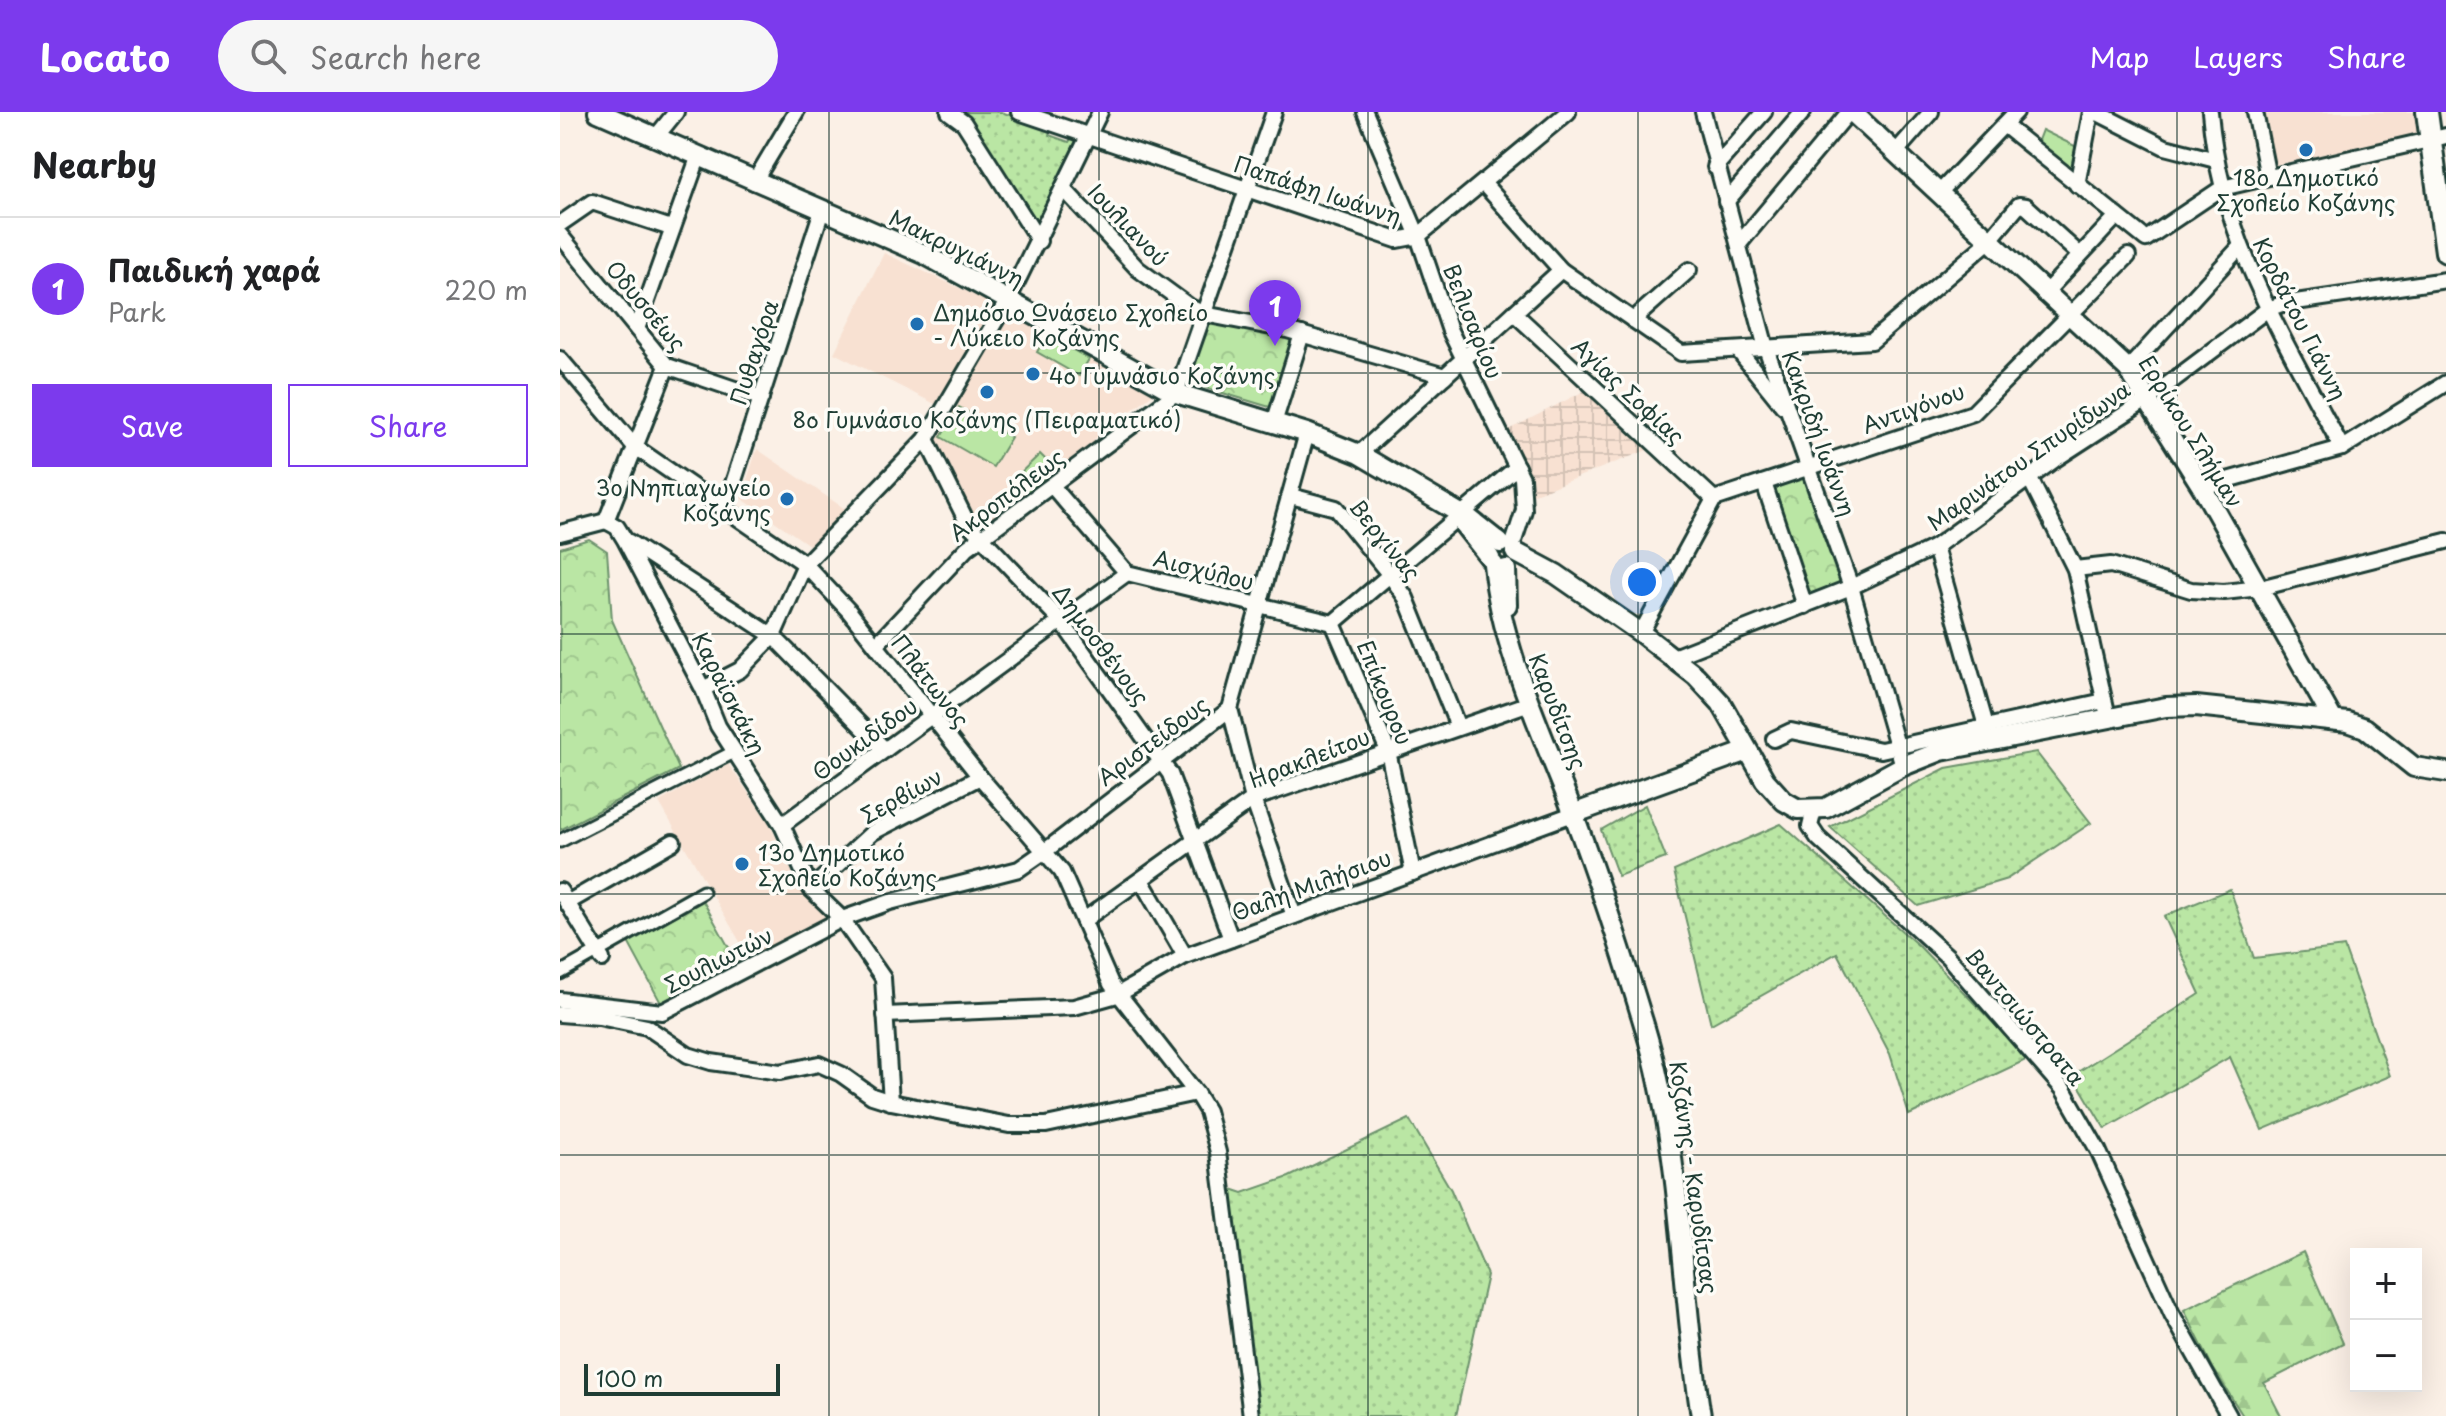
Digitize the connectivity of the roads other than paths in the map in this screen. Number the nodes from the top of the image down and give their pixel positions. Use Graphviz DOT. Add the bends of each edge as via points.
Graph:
graph roads {
  1 [pos="598,112"];
  2 [pos="676,112"];
  3 [pos="795,112"];
  4 [pos="949,112"];
  5 [pos="1019,112"];
  6 [pos="1100,112"];
  7 [pos="1274,112"];
  8 [pos="1365,112"];
  9 [pos="1568,112"];
  10 [pos="1703,112"];
  11 [pos="1764,112"];
  12 [pos="1803,112"];
  13 [pos="1931,112"];
  14 [pos="2016,112"];
  15 [pos="2094,112"];
  16 [pos="2210,112"];
  17 [pos="2255,112"];
  18 [pos="2427,112"];
  19 [pos="2440,112"];
  20 [pos="1854,113"];
  21 [pos="2004,125"];
  22 [pos="1089,136"];
  23 [pos="2440,137"];
  24 [pos="655,138"];
  25 [pos="1895,153"];
  26 [pos="698,158"];
  27 [pos="2216,160"];
  28 [pos="2446,165"];
  29 [pos="1715,167"];
  30 [pos="2268,177"];
  31 [pos="754,182"];
  32 [pos="1483,183"];
  33 [pos="2077,185"];
  34 [pos="2222,188"];
  35 [pos="1064,189"];
  36 [pos="1247,190"];
  37 [pos="1938,194"];
  38 [pos="1726,202"];
  39 [pos="822,210"];
  40 [pos="2117,216"];
  41 [pos="560,224"];
  42 [pos="671,228"];
  43 [pos="560,235"];
  44 [pos="1418,236"];
  45 [pos="1039,241"];
  46 [pos="1988,242"];
  47 [pos="1739,244"];
  48 [pos="2239,248"];
  49 [pos="2446,252"];
  50 [pos="2080,255"];
  51 [pos="2128,256"];
  52 [pos="1561,270"];
  53 [pos="1689,270"];
  54 [pos="2446,280"];
  55 [pos="2044,294"];
  56 [pos="1009,298"];
  57 [pos="2268,309"];
  58 [pos="1514,313"];
  59 [pos="1204,314"];
  60 [pos="2070,317"];
  61 [pos="1633,320"];
  62 [pos="637,329"];
  63 [pos="1302,334"];
  64 [pos="1766,348"];
  65 [pos="1738,350"];
  66 [pos="560,359"];
  67 [pos="1463,360"];
  68 [pos="667,366"];
  69 [pos="2128,369"];
  70 [pos="1445,376"];
  71 [pos="2446,383"];
  72 [pos="1176,393"];
  73 [pos="761,398"];
  74 [pos="2148,399"];
  75 [pos="1792,418"];
  76 [pos="1274,423"];
  77 [pos="1307,433"];
  78 [pos="926,439"];
  79 [pos="635,447"];
  80 [pos="2342,448"];
  81 [pos="1359,454"];
  82 [pos="1517,467"];
  83 [pos="1810,467"];
  84 [pos="2030,479"];
  85 [pos="1764,483"];
  86 [pos="1053,487"];
  87 [pos="2202,487"];
  88 [pos="1291,496"];
  89 [pos="1714,499"];
  90 [pos="725,508"];
  91 [pos="1460,515"];
  92 [pos="606,521"];
  93 [pos="560,533"];
  94 [pos="983,537"];
  95 [pos="625,540"];
  96 [pos="2446,541"];
  97 [pos="1935,547"];
  98 [pos="1504,557"];
  99 [pos="805,564"];
  100 [pos="670,568"];
  101 [pos="2075,569"];
  102 [pos="1127,573"];
  103 [pos="1390,575"];
  104 [pos="646,578"];
  105 [pos="1851,587"];
  106 [pos="2260,588"];
  107 [pos="1261,605"];
  108 [pos="1805,606"];
  109 [pos="1061,621"];
  110 [pos="1333,623"];
  111 [pos="1641,633"];
  112 [pos="773,636"];
  113 [pos="876,645"];
  114 [pos="1673,657"];
  115 [pos="703,689"];
  116 [pos="1530,703"];
  117 [pos="1230,709"];
  118 [pos="2106,709"];
  119 [pos="932,715"];
  120 [pos="2333,720"];
  121 [pos="1986,726"];
  122 [pos="1458,727"];
  123 [pos="1774,739"];
  124 [pos="1897,745"];
  125 [pos="885,750"];
  126 [pos="1388,751"];
  127 [pos="1747,751"];
  128 [pos="732,753"];
  129 [pos="1160,760"];
  130 [pos="1903,766"];
  131 [pos="2446,772"];
  132 [pos="980,777"];
  133 [pos="1253,799"];
  134 [pos="1814,810"];
  135 [pos="1573,814"];
  136 [pos="782,825"];
  137 [pos="560,841"];
  138 [pos="1196,841"];
  139 [pos="673,842"];
  140 [pos="1045,851"];
  141 [pos="1413,873"];
  142 [pos="1141,880"];
  143 [pos="811,889"];
  144 [pos="703,892"];
  145 [pos="564,897"];
  146 [pos="1294,916"];
  147 [pos="842,919"];
  148 [pos="1084,920"];
  149 [pos="1231,939"];
  150 [pos="600,955"];
  151 [pos="1185,956"];
  152 [pos="560,973"];
  153 [pos="1117,995"];
  154 [pos="560,1000"];
  155 [pos="662,1012"];
  156 [pos="560,1014"];
  157 [pos="885,1015"];
  158 [pos="666,1037"];
  159 [pos="1196,1093"];
  160 [pos="891,1102"];
  161 [pos="1251,1416"];
  162 [pos="1701,1416"];
  163 [pos="2229,1416"];
  1 -- 24 [label="street, Μακρυγιάννη"];
  2 -- 24 [label="street"];
  3 -- 31 [label="street"];
  4 -- 45 [label="street" via="964,123"];
  5 -- 22 [label="street, Παπάφη Ιωάννη"];
  6 -- 22 [label="street"];
  7 -- 36 [label="street"];
  8 -- 44 [label="street, Βελισαρίου"];
  9 -- 32 [label="street, Παπάφη Ιωάννη"];
  10 -- 29 [label="street, Κακριδή Ιωάννη"];
  11 -- 29 [label="street"];
  12 -- 38 [label="street"];
  13 -- 25 [label="street"];
  14 -- 21 [label="street"];
  15 -- 27 [label="street" via="2165,147"];
  15 -- 33 [label="street"];
  16 -- 27 [label="street, Κορδάτου Γιάννη"];
  17 -- 30 [label="street"];
  18 -- 23 [label="main road"];
  19 -- 23 [label="main road"];
  20 -- 25 [label="street, Ερρίκου Σλήμαν"];
  20 -- 47 [label="street"];
  21 -- 33 [label="street"];
  21 -- 37 [label="street"];
  22 -- 35 [label="street"];
  22 -- 36 [label="street, Παπάφη Ιωάννη"];
  23 -- 28 [label="main road"];
  23 -- 30 [label="street"];
  23 -- 49 [label="main road"];
  24 -- 26 [label="street, Μακρυγιάννη"];
  25 -- 37 [label="street, Ερρίκου Σλήμαν"];
  26 -- 31 [label="street, Μακρυγιάννη"];
  26 -- 42 [label="street"];
  27 -- 34 [label="street, Κορδάτου Γιάννη"];
  29 -- 38 [label="street, Κακριδή Ιωάννη"];
  30 -- 34 [label="street"];
  31 -- 39 [label="street, Μακρυγιάννη"];
  32 -- 44 [label="street, Παπάφη Ιωάννη"];
  32 -- 52 [label="street"];
  33 -- 40 [label="street"];
  34 -- 40 [label="street" via="2146,239"];
  34 -- 48 [label="street, Κορδάτου Γιάννη"];
  35 -- 45 [label="street"];
  35 -- 59 [label="street, Ιουλιανού" via="1147,277"];
  36 -- 44 [label="street, Παπάφη Ιωάννη" via="1387,238"];
  36 -- 59 [label="street"];
  37 -- 46 [label="street, Ερρίκου Σλήμαν"];
  38 -- 47 [label="street, Κακριδή Ιωάννη"];
  39 -- 56 [label="street, Μακρυγιάννη"];
  39 -- 73 [label="street, Πυθαγόρα"];
  40 -- 50 [label="street"];
  41 -- 42 [label="street" via="592,202"];
  42 -- 62 [label="street"];
  43 -- 62 [label="street, Οδυσσέως"];
  44 -- 67 [label="street, Βελισαρίου"];
  45 -- 56 [label="street"];
  46 -- 50 [label="street" via="2023,205"];
  46 -- 55 [label="street, Ερρίκου Σλήμαν"];
  46 -- 64 [label="street" via="1872,341"];
  47 -- 64 [label="street, Κακριδή Ιωάννη"];
  48 -- 57 [label="street, Κορδάτου Γιάννη"];
  48 -- 69 [label="street"];
  50 -- 55 [label="street"];
  51 -- 60 [label="street, Αντιγόνου"];
  52 -- 58 [label="street"];
  52 -- 61 [label="street"];
  53 -- 61 [label="street"];
  54 -- 57 [label="street, Μαρινάτου Σπυρίδωνα"];
  55 -- 60 [label="street, Ερρίκου Σλήμαν"];
  56 -- 72 [label="street, Μακρυγιάννη"];
  56 -- 78 [label="street"];
  57 -- 74 [label="street, Μαρινάτου Σπυρίδωνα"];
  57 -- 80 [label="street, Κορδάτου Γιάννη"];
  58 -- 67 [label="street"];
  58 -- 89 [label="street, Αγίας Σοφίας"];
  59 -- 63 [label="street"];
  59 -- 72 [label="street"];
  60 -- 69 [label="street, Ερρίκου Σλήμαν"];
  60 -- 83 [label="street, Αντιγόνου" via="1973,413"];
  61 -- 65 [label="street" via="1681,353"];
  62 -- 68 [label="street, Οδυσσέως"];
  63 -- 70 [label="street"];
  63 -- 76 [label="street"];
  64 -- 65 [label="street"];
  64 -- 75 [label="street, Κακριδή Ιωάννη"];
  65 -- 75 [label="street"];
  66 -- 79 [label="street, Πλάτωνος"];
  67 -- 70 [label="street"];
  67 -- 82 [label="street, Βελισαρίου"];
  68 -- 73 [label="street, Οδυσσέως"];
  68 -- 79 [label="street"];
  69 -- 74 [label="street, Ερρίκου Σλήμαν"];
  70 -- 81 [label="street"];
  71 -- 80 [label="street"];
  72 -- 76 [label="street, Μακρυγιάννη"];
  72 -- 86 [label="street, Ακροπόλεως"];
  73 -- 90 [label="street, Πυθαγόρα"];
  74 -- 84 [label="street, Μαρινάτου Σπυρίδωνα"];
  74 -- 87 [label="street, Ερρίκου Σλήμαν"];
  75 -- 83 [label="street, Κακριδή Ιωάννη"];
  76 -- 77 [label="street, Μακρυγιάννη"];
  77 -- 81 [label="street, Μακρυγιάννη"];
  77 -- 88 [label="street, Αριστείδους"];
  78 -- 94 [label="street, Δημοσθένους" via="958,507"];
  78 -- 99 [label="street"];
  79 -- 90 [label="street, Πλάτωνος"];
  79 -- 92 [label="street"];
  80 -- 87 [label="street"];
  81 -- 91 [label="street, Μακρυγιάννη"];
  82 -- 91 [label="street"];
  82 -- 98 [label="street, Βελισαρίου" via="1525,489 1524,510"];
  83 -- 85 [label="street, Αντιγόνου"];
  83 -- 105 [label="street, Κακριδή Ιωάννη"];
  84 -- 97 [label="street, Μαρινάτου Σπυρίδωνα"];
  84 -- 101 [label="street"];
  85 -- 89 [label="street, Αντιγόνου"];
  85 -- 108 [label="street"];
  86 -- 94 [label="street, Ακροπόλεως"];
  86 -- 102 [label="street, Αισχύλου"];
  87 -- 106 [label="street, Ερρίκου Σλήμαν"];
  88 -- 103 [label="street, Βεργίνας" via="1336,508"];
  88 -- 107 [label="street, Αριστείδους"];
  89 -- 111 [label="street"];
  90 -- 99 [label="street, Πλάτωνος"];
  91 -- 98 [label="street, Μακρυγιάννη"];
  91 -- 103 [label="street"];
  92 -- 93 [label="street"];
  92 -- 95 [label="street, Καραϊσκάκη"];
  94 -- 109 [label="street, Δημοσθένους"];
  94 -- 113 [label="street, Ακροπόλεως" via="947,567"];
  95 -- 100 [label="street"];
  95 -- 104 [label="street, Καραϊσκάκη"];
  96 -- 106 [label="street"];
  97 -- 105 [label="street, Μαρινάτου Σπυρίδωνα"];
  97 -- 121 [label="street"];
  98 -- 111 [label="street, Μακρυγιάννη" via="1569,586"];
  98 -- 116 [label="street, Καρυδίτσης" via="1504,624"];
  99 -- 112 [label="street"];
  99 -- 113 [label="street, Πλάτωνος"];
  100 -- 104 [label="street"];
  100 -- 112 [label="street"];
  101 -- 106 [label="street" via="2111,565 2210,593"];
  101 -- 118 [label="street"];
  102 -- 107 [label="street, Αισχύλου"];
  102 -- 109 [label="street, Θουκιδίδου"];
  103 -- 110 [label="street"];
  103 -- 122 [label="street, Βεργίνας" via="1406,598"];
  104 -- 115 [label="street, Καραϊσκάκη"];
  105 -- 108 [label="street, Μαρινάτου Σπυρίδωνα"];
  105 -- 124 [label="street, Κακριδή Ιωάννη"];
  106 -- 120 [label="street, Ερρίκου Σλήμαν"];
  107 -- 110 [label="street, Αισχύλου"];
  107 -- 117 [label="street, Αριστείδους"];
  108 -- 114 [label="street, Μαρινάτου Σπυρίδωνα"];
  109 -- 119 [label="street, Θουκιδίδου"];
  109 -- 129 [label="street, Δημοσθένους"];
  110 -- 126 [label="street, Επίκουρου"];
  111 -- 114 [label="street, Μακρυγιάννη"];
  112 -- 115 [label="street" via="740,670"];
  112 -- 125 [label="street"];
  113 -- 119 [label="street, Πλάτωνος"];
  114 -- 127 [label="street, Μακρυγιάννη" via="1716,697"];
  115 -- 128 [label="street, Καραϊσκάκη"];
  116 -- 122 [label="street, Ηρακλείτου"];
  116 -- 135 [label="street, Καρυδίτσης"];
  117 -- 129 [label="street, Αριστείδους"];
  117 -- 133 [label="street"];
  118 -- 120 [label="street" via="2196,706"];
  118 -- 121 [label="street"];
  118 -- 130 [label="street"];
  119 -- 125 [label="street, Θουκιδίδου"];
  119 -- 132 [label="street, Πλάτωνος"];
  120 -- 131 [label="street" via="2365,728 2414,767"];
  121 -- 124 [label="street"];
  122 -- 126 [label="street, Ηρακλείτου"];
  123 -- 124 [label="street" via="1791,731 1881,750"];
  124 -- 130 [label="street, Κακριδή Ιωάννη"];
  125 -- 136 [label="street, Θουκιδίδου"];
  126 -- 133 [label="street, Ηρακλείτου"];
  126 -- 141 [label="street, Επίκουρου"];
  127 -- 134 [label="street, Μακρυγιάννη" via="1784,801"];
  127 -- 135 [label="street, Θαλή Μιλήσιου"];
  128 -- 136 [label="street, Καραϊσκάκη"];
  128 -- 137 [label="street"];
  129 -- 138 [label="street, Δημοσθένους" via="1176,786"];
  129 -- 140 [label="street, Αριστείδους"];
  130 -- 134 [label="street" via="1850,798"];
  132 -- 140 [label="street, Πλάτωνος"];
  132 -- 143 [label="street, Σερβίων" via="873,832"];
  133 -- 138 [label="street, Ηρακλείτου"];
  133 -- 146 [label="street"];
  134 -- 163 [label="street, Βαντσιώστρατα" via="1810,826 1818,838 1947,956 2063,1089 2098,1150 2172,1314"];
  135 -- 141 [label="street, Θαλή Μιλήσιου"];
  135 -- 162 [label="street, Κοζάνης - Καρυδίτσας" via="1659,1080 1682,1228"];
  136 -- 143 [label="street, Καραϊσκάκη"];
  138 -- 142 [label="street, Ηρακλείτου"];
  138 -- 149 [label="street, Δημοσθένους"];
  139 -- 145 [label="street"];
  140 -- 147 [label="street, Αριστείδους" via="1019,869"];
  140 -- 148 [label="street, Πλάτωνος" via="1069,884"];
  141 -- 146 [label="street, Θαλή Μιλήσιου"];
  142 -- 148 [label="street, Ηρακλείτου"];
  142 -- 151 [label="street"];
  143 -- 147 [label="street, Καραϊσκάκη"];
  144 -- 150 [label="street"];
  145 -- 150 [label="street"];
  146 -- 149 [label="street, Θαλή Μιλήσιου"];
  147 -- 155 [label="street, Σουλιωτών"];
  147 -- 157 [label="street, Καραϊσκάκη" via="883,978"];
  148 -- 153 [label="street, Πλάτωνος"];
  149 -- 151 [label="street, Θαλή Μιλήσιου"];
  150 -- 152 [label="street"];
  151 -- 153 [label="street, Θαλή Μιλήσιου"];
  153 -- 157 [label="street, Θαλή Μιλήσιου" via="1074,1007"];
  153 -- 159 [label="street, Πλάτωνος"];
  154 -- 155 [label="street, Σουλιωτών"];
  155 -- 158 [label="street"];
  156 -- 158 [label="street" via="647,1027"];
  157 -- 160 [label="street, Καραϊσκάκη"];
  158 -- 160 [label="street" via="688,1055 711,1062 780,1072 819,1064"];
  159 -- 160 [label="street" via="1032,1126"];
  159 -- 161 [label="street, Πλάτωνος" via="1207,1111 1218,1152"];
}
